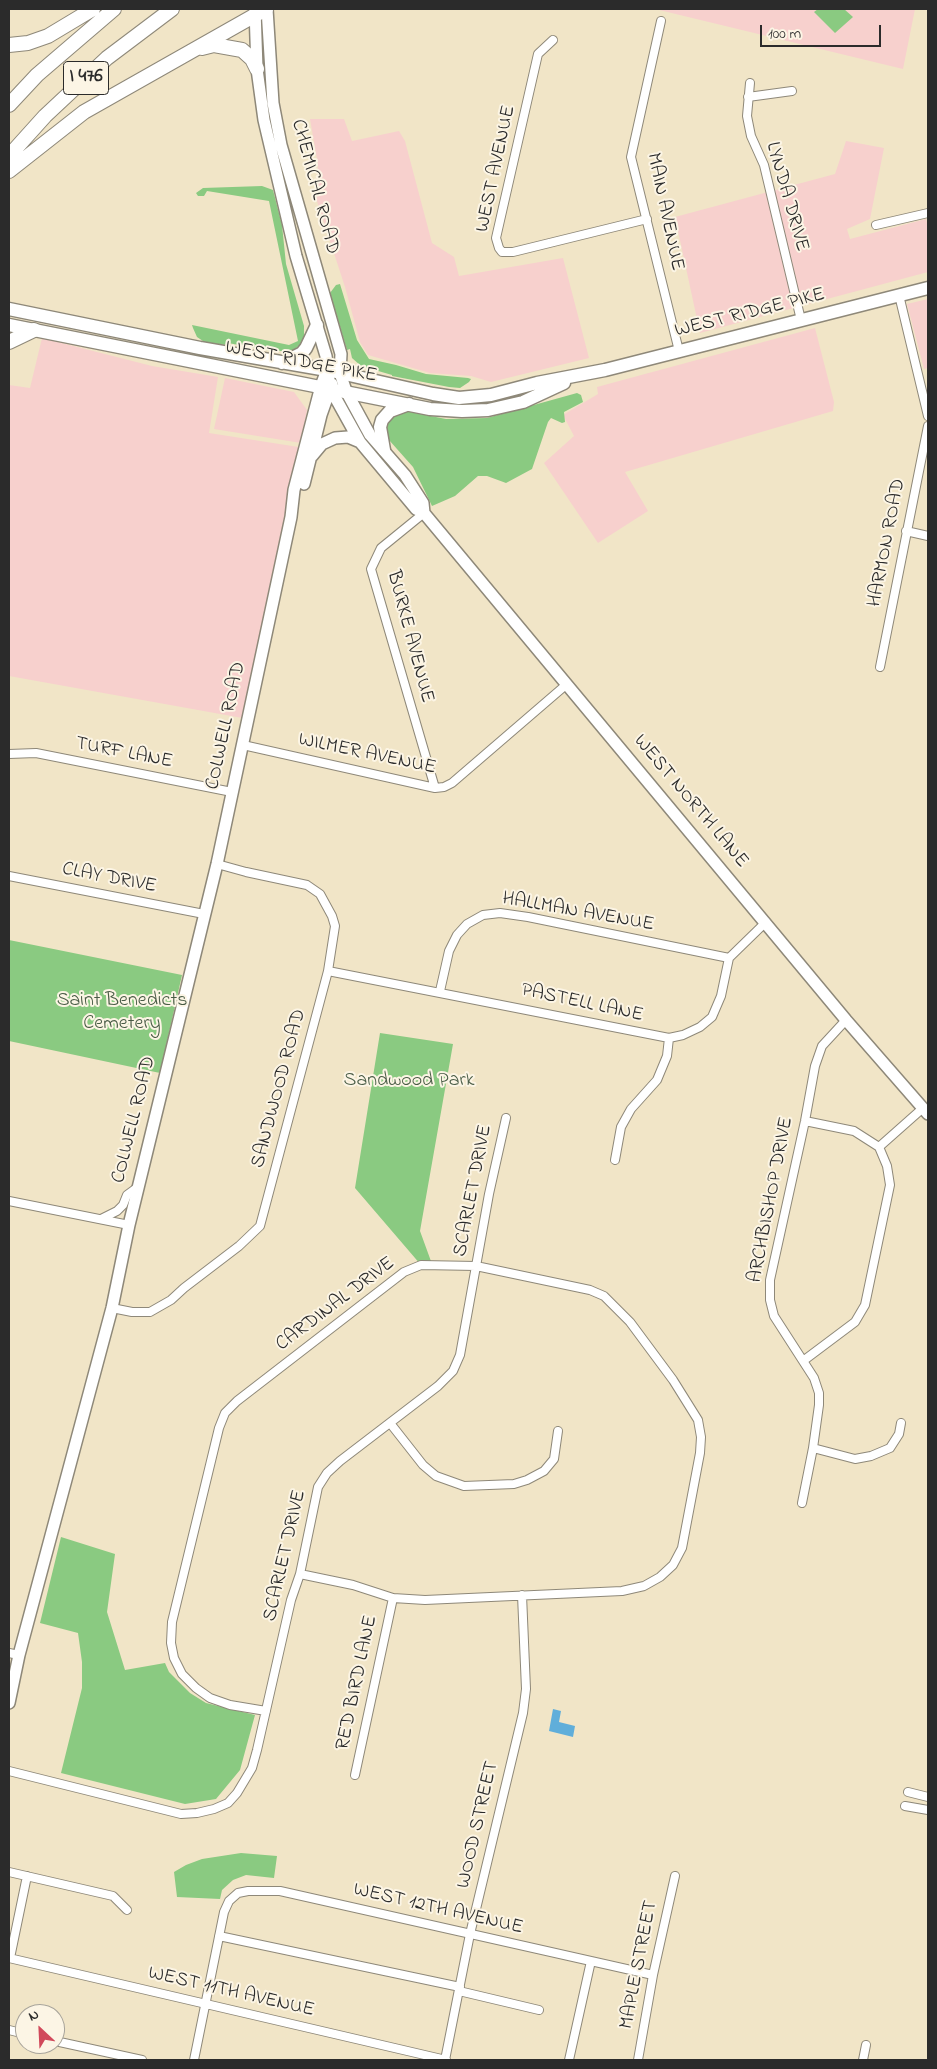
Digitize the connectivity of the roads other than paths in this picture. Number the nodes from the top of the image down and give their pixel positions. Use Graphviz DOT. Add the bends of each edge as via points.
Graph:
graph roads {
  1 [pos="93,9"];
  2 [pos="114,9"];
  3 [pos="172,9"];
  4 [pos="258,11"];
  5 [pos="661,21"];
  6 [pos="553,40"];
  7 [pos="9,45"];
  8 [pos="194,49"];
  9 [pos="256,69"];
  10 [pos="750,83"];
  11 [pos="792,91"];
  12 [pos="748,97"];
  13 [pos="9,105"];
  14 [pos="9,156"];
  15 [pos="9,171"];
  16 [pos="928,213"];
  17 [pos="647,219"];
  18 [pos="876,225"];
  19 [pos="928,288"];
  20 [pos="899,295"];
  21 [pos="9,309"];
  22 [pos="801,320"];
  23 [pos="9,325"];
  24 [pos="317,325"];
  25 [pos="34,330"];
  26 [pos="9,342"];
  27 [pos="679,351"];
  28 [pos="282,363"];
  29 [pos="327,370"];
  30 [pos="340,373"];
  31 [pos="582,375"];
  32 [pos="326,387"];
  33 [pos="346,391"];
  34 [pos="409,404"];
  35 [pos="928,416"];
  36 [pos="928,426"];
  37 [pos="360,442"];
  38 [pos="384,450"];
  39 [pos="311,457"];
  40 [pos="292,513"];
  41 [pos="424,513"];
  42 [pos="906,531"];
  43 [pos="928,536"];
  44 [pos="880,667"];
  45 [pos="567,684"];
  46 [pos="243,745"];
  47 [pos="9,754"];
  48 [pos="435,788"];
  49 [pos="232,792"];
  50 [pos="217,864"];
  51 [pos="9,876"];
  52 [pos="204,914"];
  53 [pos="766,922"];
  54 [pos="729,958"];
  55 [pos="328,970"];
  56 [pos="440,991"];
  57 [pos="846,1020"];
  58 [pos="669,1038"];
  59 [pos="926,1111"];
  60 [pos="506,1118"];
  61 [pos="805,1121"];
  62 [pos="878,1147"];
  63 [pos="616,1160"];
  64 [pos="138,1187"];
  65 [pos="9,1201"];
  66 [pos="100,1219"];
  67 [pos="128,1225"];
  68 [pos="476,1266"];
  69 [pos="112,1308"];
  70 [pos="803,1361"];
  71 [pos="390,1423"];
  72 [pos="901,1423"];
  73 [pos="558,1430"];
  74 [pos="813,1448"];
  75 [pos="802,1503"];
  76 [pos="300,1574"];
  77 [pos="522,1595"];
  78 [pos="393,1598"];
  79 [pos="14,1654"];
  80 [pos="9,1704"];
  81 [pos="266,1710"];
  82 [pos="9,1771"];
  83 [pos="355,1775"];
  84 [pos="908,1792"];
  85 [pos="928,1796"];
  86 [pos="905,1806"];
  87 [pos="928,1810"];
  88 [pos="9,1872"];
  89 [pos="27,1876"];
  90 [pos="675,1876"];
  91 [pos="127,1910"];
  92 [pos="470,1934"];
  93 [pos="219,1936"];
  94 [pos="9,1958"];
  95 [pos="592,1961"];
  96 [pos="653,1975"];
  97 [pos="459,1989"];
  98 [pos="206,2003"];
  99 [pos="539,2010"];
  100 [pos="65,2043"];
  101 [pos="866,2045"];
  102 [pos="142,2060"];
  103 [pos="194,2060"];
  104 [pos="445,2060"];
  105 [pos="569,2060"];
  106 [pos="638,2060"];
  107 [pos="863,2060"];
  1 -- 7 [label="highway" via="48,36"];
  2 -- 13 [label="highway, I 476" via="37,75"];
  3 -- 14 [label="highway, I 476" via="107,58 45,116"];
  4 -- 8 [label="highway"];
  4 -- 9 [label="main road, CHEMICAL ROAD"];
  4 -- 30 [label="main road, CHEMICAL ROAD" via="281,145 341,354"];
  5 -- 17 [label="street, MAIN AVENUE" via="631,157"];
  6 -- 17 [label="street, WEST AVENUE" via="538,54 496,238 498,248 502,252 514,252"];
  8 -- 9 [label="highway" via="214,45 242,50 252,59"];
  8 -- 15 [label="highway" via="84,112"];
  9 -- 24 [label="main road, CHEMICAL ROAD" via="264,120 296,256"];
  10 -- 12 [label="street, LYNDA DRIVE"];
  11 -- 12 [label="street"];
  12 -- 22 [label="street, LYNDA DRIVE" via="747,116 764,165"];
  16 -- 18 [label="street"];
  17 -- 27 [label="street, MAIN AVENUE"];
  19 -- 20 [label="main road, WEST RIDGE PIKE"];
  20 -- 22 [label="main road, WEST RIDGE PIKE"];
  20 -- 35 [label="street"];
  21 -- 28 [label="main road, WEST RIDGE PIKE"];
  22 -- 27 [label="main road, WEST RIDGE PIKE"];
  23 -- 25 [label="main road, WEST RIDGE PIKE"];
  24 -- 28 [label="main road" via="302,353"];
  24 -- 29 [label="main road, CHEMICAL ROAD"];
  25 -- 26 [label="highway"];
  25 -- 32 [label="main road, WEST RIDGE PIKE"];
  27 -- 31 [label="main road, WEST RIDGE PIKE"];
  28 -- 29 [label="main road, WEST RIDGE PIKE"];
  29 -- 30 [label="main road, WEST RIDGE PIKE"];
  29 -- 32 [label="main road, WEST NORTH LANE"];
  30 -- 31 [label="main road, WEST RIDGE PIKE" via="459,398 491,395"];
  30 -- 32 [label="main road"];
  30 -- 33 [label="main road, WEST NORTH LANE"];
  31 -- 34 [label="main road, WEST RIDGE PIKE" via="523,402 488,410 462,412"];
  32 -- 33 [label="main road, WEST RIDGE PIKE"];
  32 -- 37 [label="main road, WEST NORTH LANE"];
  32 -- 39 [label="main road, COLWELL ROAD"];
  32 -- 40 [label="main road, COLWELL ROAD" via="294,490"];
  33 -- 34 [label="main road, WEST RIDGE PIKE"];
  33 -- 38 [label="main road, WEST NORTH LANE" via="370,435"];
  34 -- 38 [label="main road" via="390,411 382,420"];
  36 -- 42 [label="street, HARMON ROAD"];
  37 -- 39 [label="main road" via="348,437 336,438 322,444"];
  37 -- 41 [label="main road, WEST NORTH LANE" via="416,509"];
  38 -- 41 [label="main road, WEST NORTH LANE" via="423,503"];
  39 -- 40 [label="main road, COLWELL ROAD" via="302,492"];
  40 -- 46 [label="main road, COLWELL ROAD"];
  41 -- 45 [label="main road, WEST NORTH LANE"];
  41 -- 48 [label="street, BURKE AVENUE" via="381,548 371,568"];
  42 -- 43 [label="street"];
  42 -- 44 [label="street, HARMON ROAD"];
  45 -- 48 [label="street, WILMER AVENUE" via="452,783"];
  45 -- 53 [label="main road, WEST NORTH LANE"];
  46 -- 48 [label="street, WILMER AVENUE"];
  46 -- 49 [label="main road, COLWELL ROAD"];
  47 -- 49 [label="street, TURF LANE" via="36,753"];
  49 -- 50 [label="main road, COLWELL ROAD"];
  50 -- 52 [label="main road, COLWELL ROAD"];
  50 -- 55 [label="street, SANDWOOD ROAD" via="307,885 320,894 334,926"];
  51 -- 52 [label="street, CLAY DRIVE"];
  52 -- 64 [label="main road, COLWELL ROAD"];
  53 -- 54 [label="street"];
  53 -- 57 [label="main road, WEST NORTH LANE"];
  54 -- 56 [label="street, HALLMAN AVENUE" via="500,913 483,915 456,935"];
  54 -- 58 [label="street, PASTELL LANE" via="721,996 712,1017 700,1027"];
  55 -- 56 [label="street, PASTELL LANE"];
  55 -- 69 [label="street, SANDWOOD ROAD" via="260,1226 171,1300 150,1312"];
  56 -- 58 [label="street, PASTELL LANE"];
  57 -- 59 [label="main road, WEST NORTH LANE"];
  57 -- 61 [label="street, ARCHBISHOP DRIVE" via="822,1046"];
  58 -- 63 [label="street" via="667,1056 657,1080 631,1109 621,1127"];
  59 -- 62 [label="street"];
  60 -- 68 [label="street, SCARLET DRIVE"];
  61 -- 62 [label="street" via="854,1132"];
  61 -- 70 [label="street, ARCHBISHOP DRIVE" via="770,1280 774,1316"];
  62 -- 70 [label="street" via="887,1166 890,1185 865,1305 855,1322"];
  64 -- 66 [label="street" via="127,1195 117,1211"];
  64 -- 67 [label="main road, COLWELL ROAD"];
  65 -- 66 [label="street"];
  66 -- 67 [label="street"];
  67 -- 69 [label="main road, COLWELL ROAD"];
  68 -- 71 [label="street, SCARLET DRIVE" via="460,1355 453,1371"];
  68 -- 77 [label="street, CARDINAL DRIVE" via="590,1290 604,1296 630,1322 698,1420 700,1454 682,1548 660,1577 644,1586 622,1591"];
  68 -- 81 [label="street, CARDINAL DRIVE" via="421,1265 404,1272 237,1401 219,1428 172,1622 171,1643 182,1674 210,1698 230,1705"];
  69 -- 79 [label="main road, COLWELL ROAD"];
  70 -- 74 [label="street, ARCHBISHOP DRIVE" via="814,1378 818,1393"];
  71 -- 73 [label="street" via="423,1465 436,1476 464,1486 514,1484 544,1471 554,1459"];
  71 -- 76 [label="street, SCARLET DRIVE" via="340,1462 318,1487"];
  72 -- 74 [label="street" via="899,1434 890,1448 871,1456 855,1459"];
  74 -- 75 [label="street, ARCHBISHOP DRIVE"];
  76 -- 78 [label="street, CARDINAL DRIVE" via="353,1584"];
  76 -- 81 [label="street, SCARLET DRIVE"];
  77 -- 78 [label="street, CARDINAL DRIVE" via="425,1600"];
  77 -- 92 [label="street, WOOD STREET" via="526,1690 523,1713"];
  78 -- 83 [label="street, RED BIRD LANE"];
  79 -- 80 [label="main road, COLWELL ROAD"];
  81 -- 82 [label="street, SCARLET DRIVE" via="252,1768 245,1781 228,1803 206,1811 181,1814"];
  84 -- 85 [label="street"];
  86 -- 87 [label="street"];
  88 -- 89 [label="street"];
  89 -- 91 [label="street" via="113,1896"];
  89 -- 94 [label="street"];
  90 -- 96 [label="street, MAPLE STREET"];
  92 -- 93 [label="street, WEST 12TH AVENUE" via="280,1891 248,1891 238,1893 229,1901"];
  92 -- 95 [label="street, WEST 12TH AVENUE"];
  92 -- 97 [label="street, WOOD STREET"];
  93 -- 97 [label="street"];
  93 -- 98 [label="street"];
  94 -- 98 [label="street, WEST 11TH AVENUE"];
  95 -- 96 [label="street, WEST 12TH AVENUE"];
  95 -- 105 [label="street"];
  96 -- 106 [label="street, MAPLE STREET"];
  97 -- 99 [label="street"];
  97 -- 104 [label="street, WOOD STREET"];
  98 -- 103 [label="street"];
  98 -- 104 [label="street, WEST 11TH AVENUE"];
  100 -- 102 [label="street"];
  101 -- 107 [label="street"];
}
